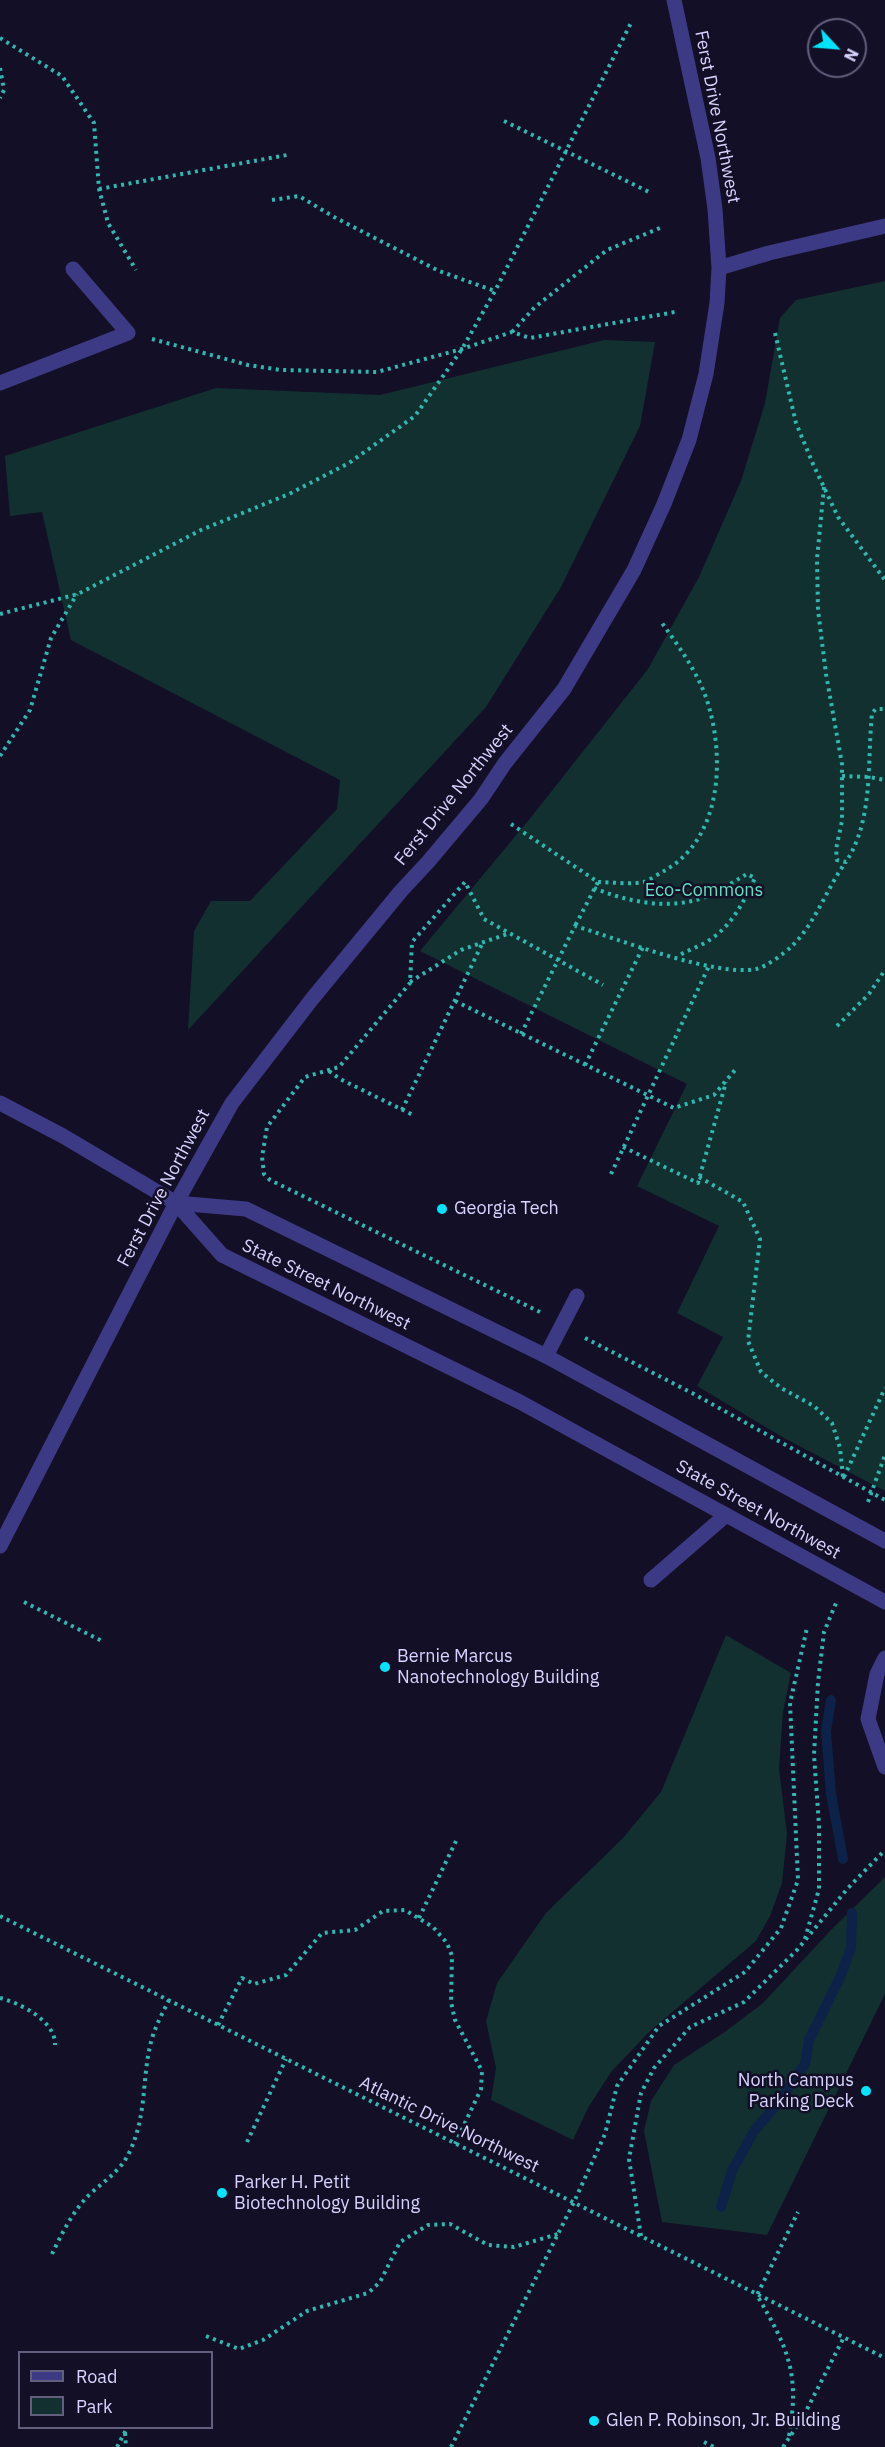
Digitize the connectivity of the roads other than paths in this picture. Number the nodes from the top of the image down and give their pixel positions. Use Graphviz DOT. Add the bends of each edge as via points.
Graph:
graph roads {
  1 [pos="674,0"];
  2 [pos="885,226"];
  3 [pos="719,268"];
  4 [pos="73,269"];
  5 [pos="0,382"];
  6 [pos="0,1103"];
  7 [pos="176,1203"];
  8 [pos="577,1296"];
  9 [pos="546,1356"];
  10 [pos="726,1515"];
  11 [pos="885,1541"];
  12 [pos="0,1546"];
  13 [pos="651,1580"];
  14 [pos="885,1602"];
  15 [pos="885,1658"];
  16 [pos="885,1767"];
  1 -- 3 [label="street, Ferst Drive Northwest" via="708,158"];
  2 -- 3 [label="street"];
  3 -- 7 [label="street, Ferst Drive Northwest" via="706,374 689,440 634,570 599,632 564,689 481,799 319,990 232,1103"];
  4 -- 5 [label="street" via="128,333"];
  6 -- 7 [label="street"];
  7 -- 9 [label="street, State Street Northwest" via="246,1209"];
  7 -- 10 [label="street, State Street Northwest" via="222,1255 520,1402"];
  7 -- 12 [label="street, Ferst Drive Northwest"];
  8 -- 9 [label="street"];
  9 -- 11 [label="street, State Street Northwest"];
  10 -- 13 [label="street"];
  10 -- 14 [label="street, State Street Northwest"];
  15 -- 16 [label="street" via="877,1674 868,1719"];
}
